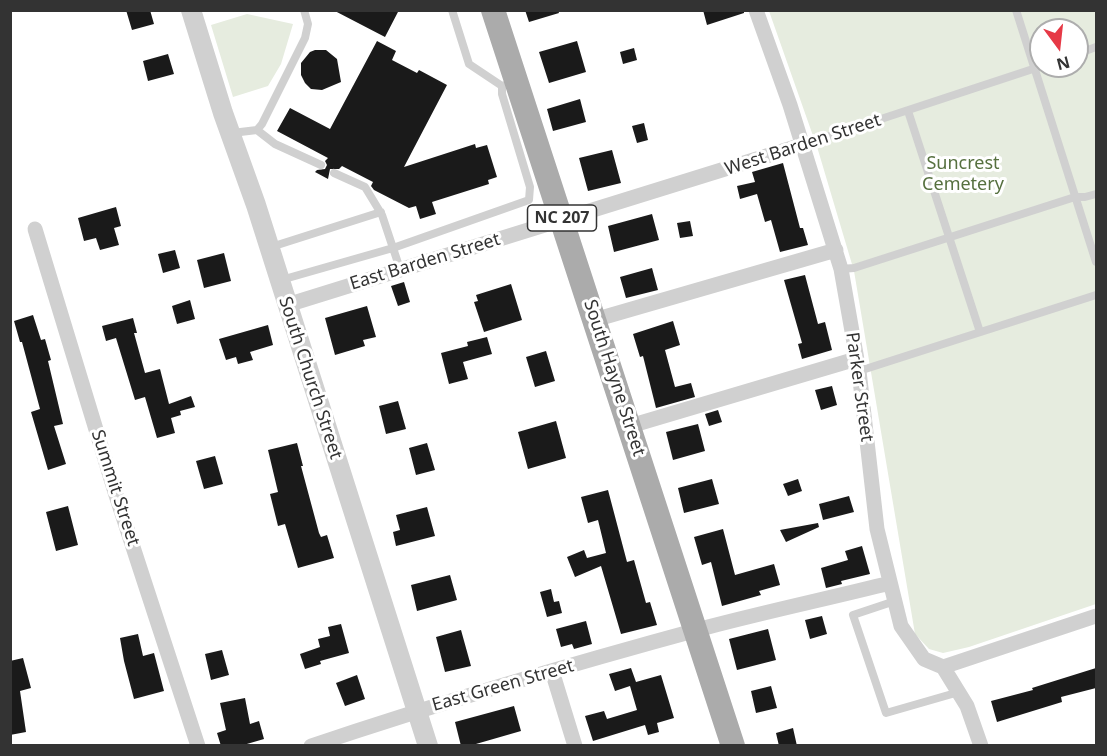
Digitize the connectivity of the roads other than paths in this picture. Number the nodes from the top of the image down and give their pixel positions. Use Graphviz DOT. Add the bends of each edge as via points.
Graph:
graph roads {
  1 [pos="191,10"];
  2 [pos="304,10"];
  3 [pos="452,10"];
  4 [pos="493,10"];
  5 [pos="756,10"];
  6 [pos="1016,10"];
  7 [pos="1029,55"];
  8 [pos="1029,70"];
  9 [pos="1036,78"];
  10 [pos="509,84"];
  11 [pos="908,111"];
  12 [pos="257,130"];
  13 [pos="231,133"];
  14 [pos="802,145"];
  15 [pos="321,165"];
  16 [pos="334,173"];
  17 [pos="1096,194"];
  18 [pos="1074,197"];
  19 [pos="381,212"];
  20 [pos="562,219"];
  21 [pos="35,229"];
  22 [pos="948,236"];
  23 [pos="269,248"];
  24 [pos="393,248"];
  25 [pos="836,250"];
  26 [pos="1096,262"];
  27 [pos="400,269"];
  28 [pos="841,269"];
  29 [pos="279,280"];
  30 [pos="1096,295"];
  31 [pos="287,306"];
  32 [pos="594,320"];
  33 [pos="980,332"];
  34 [pos="858,365"];
  35 [pos="630,426"];
  36 [pos="890,583"];
  37 [pos="895,601"];
  38 [pos="1096,616"];
  39 [pos="696,631"];
  40 [pos="943,667"];
  41 [pos="552,671"];
  42 [pos="959,692"];
  43 [pos="418,711"];
  44 [pos="198,746"];
  45 [pos="311,746"];
  46 [pos="428,746"];
  47 [pos="575,746"];
  48 [pos="733,746"];
  49 [pos="981,746"];
  1 -- 13 [label="street, South Church Street"];
  2 -- 12 [label="lane" via="308,24 305,38"];
  3 -- 10 [label="lane" via="469,64"];
  4 -- 10 [label="main road, South Hayne Street / NC 207"];
  5 -- 14 [label="street, Parker Street"];
  6 -- 7 [label="lane"];
  8 -- 11 [label="lane, West Barden Street"];
  9 -- 18 [label="lane"];
  10 -- 20 [label="main road, South Hayne Street / NC 207"];
  10 -- 24 [label="lane" via="502,94 530,187 529,201"];
  11 -- 14 [label="lane, West Barden Street"];
  11 -- 22 [label="lane"];
  12 -- 13 [label="lane"];
  12 -- 15 [label="lane" via="275,144"];
  13 -- 23 [label="street, South Church Street"];
  14 -- 20 [label="street, West Barden Street"];
  14 -- 25 [label="street, Parker Street"];
  16 -- 19 [label="lane" via="365,187"];
  17 -- 18 [label="lane"];
  18 -- 22 [label="lane"];
  18 -- 26 [label="lane"];
  19 -- 23 [label="lane"];
  19 -- 24 [label="lane"];
  20 -- 27 [label="street, East Barden Street"];
  20 -- 32 [label="main road, South Hayne Street / NC 207"];
  21 -- 44 [label="street, Summit Street"];
  22 -- 28 [label="lane"];
  22 -- 33 [label="lane"];
  23 -- 29 [label="street, South Church Street"];
  24 -- 27 [label="lane"];
  24 -- 29 [label="lane"];
  25 -- 28 [label="street, Parker Street"];
  25 -- 32 [label="street"];
  27 -- 31 [label="street, East Barden Street"];
  28 -- 34 [label="street, Parker Street"];
  29 -- 31 [label="street, South Church Street"];
  30 -- 33 [label="lane"];
  31 -- 43 [label="street, South Church Street"];
  32 -- 35 [label="main road, South Hayne Street / NC 207"];
  33 -- 34 [label="lane"];
  34 -- 35 [label="street"];
  34 -- 36 [label="street, Parker Street" via="877,529"];
  35 -- 39 [label="main road, South Hayne Street / NC 207"];
  36 -- 37 [label="street, Parker Street"];
  36 -- 39 [label="street, East Green Street"];
  37 -- 40 [label="street, Parker Street" via="910,642 924,659"];
  37 -- 42 [label="lane" via="854,615 886,713"];
  38 -- 40 [label="street"];
  39 -- 41 [label="street, East Green Street"];
  39 -- 48 [label="main road, South Hayne Street / NC 207"];
  40 -- 42 [label="street, Parker Street"];
  41 -- 43 [label="street, East Green Street"];
  41 -- 47 [label="street"];
  42 -- 49 [label="street, Parker Street"];
  43 -- 45 [label="street, East Green Street"];
  43 -- 46 [label="street, South Church Street"];
}
